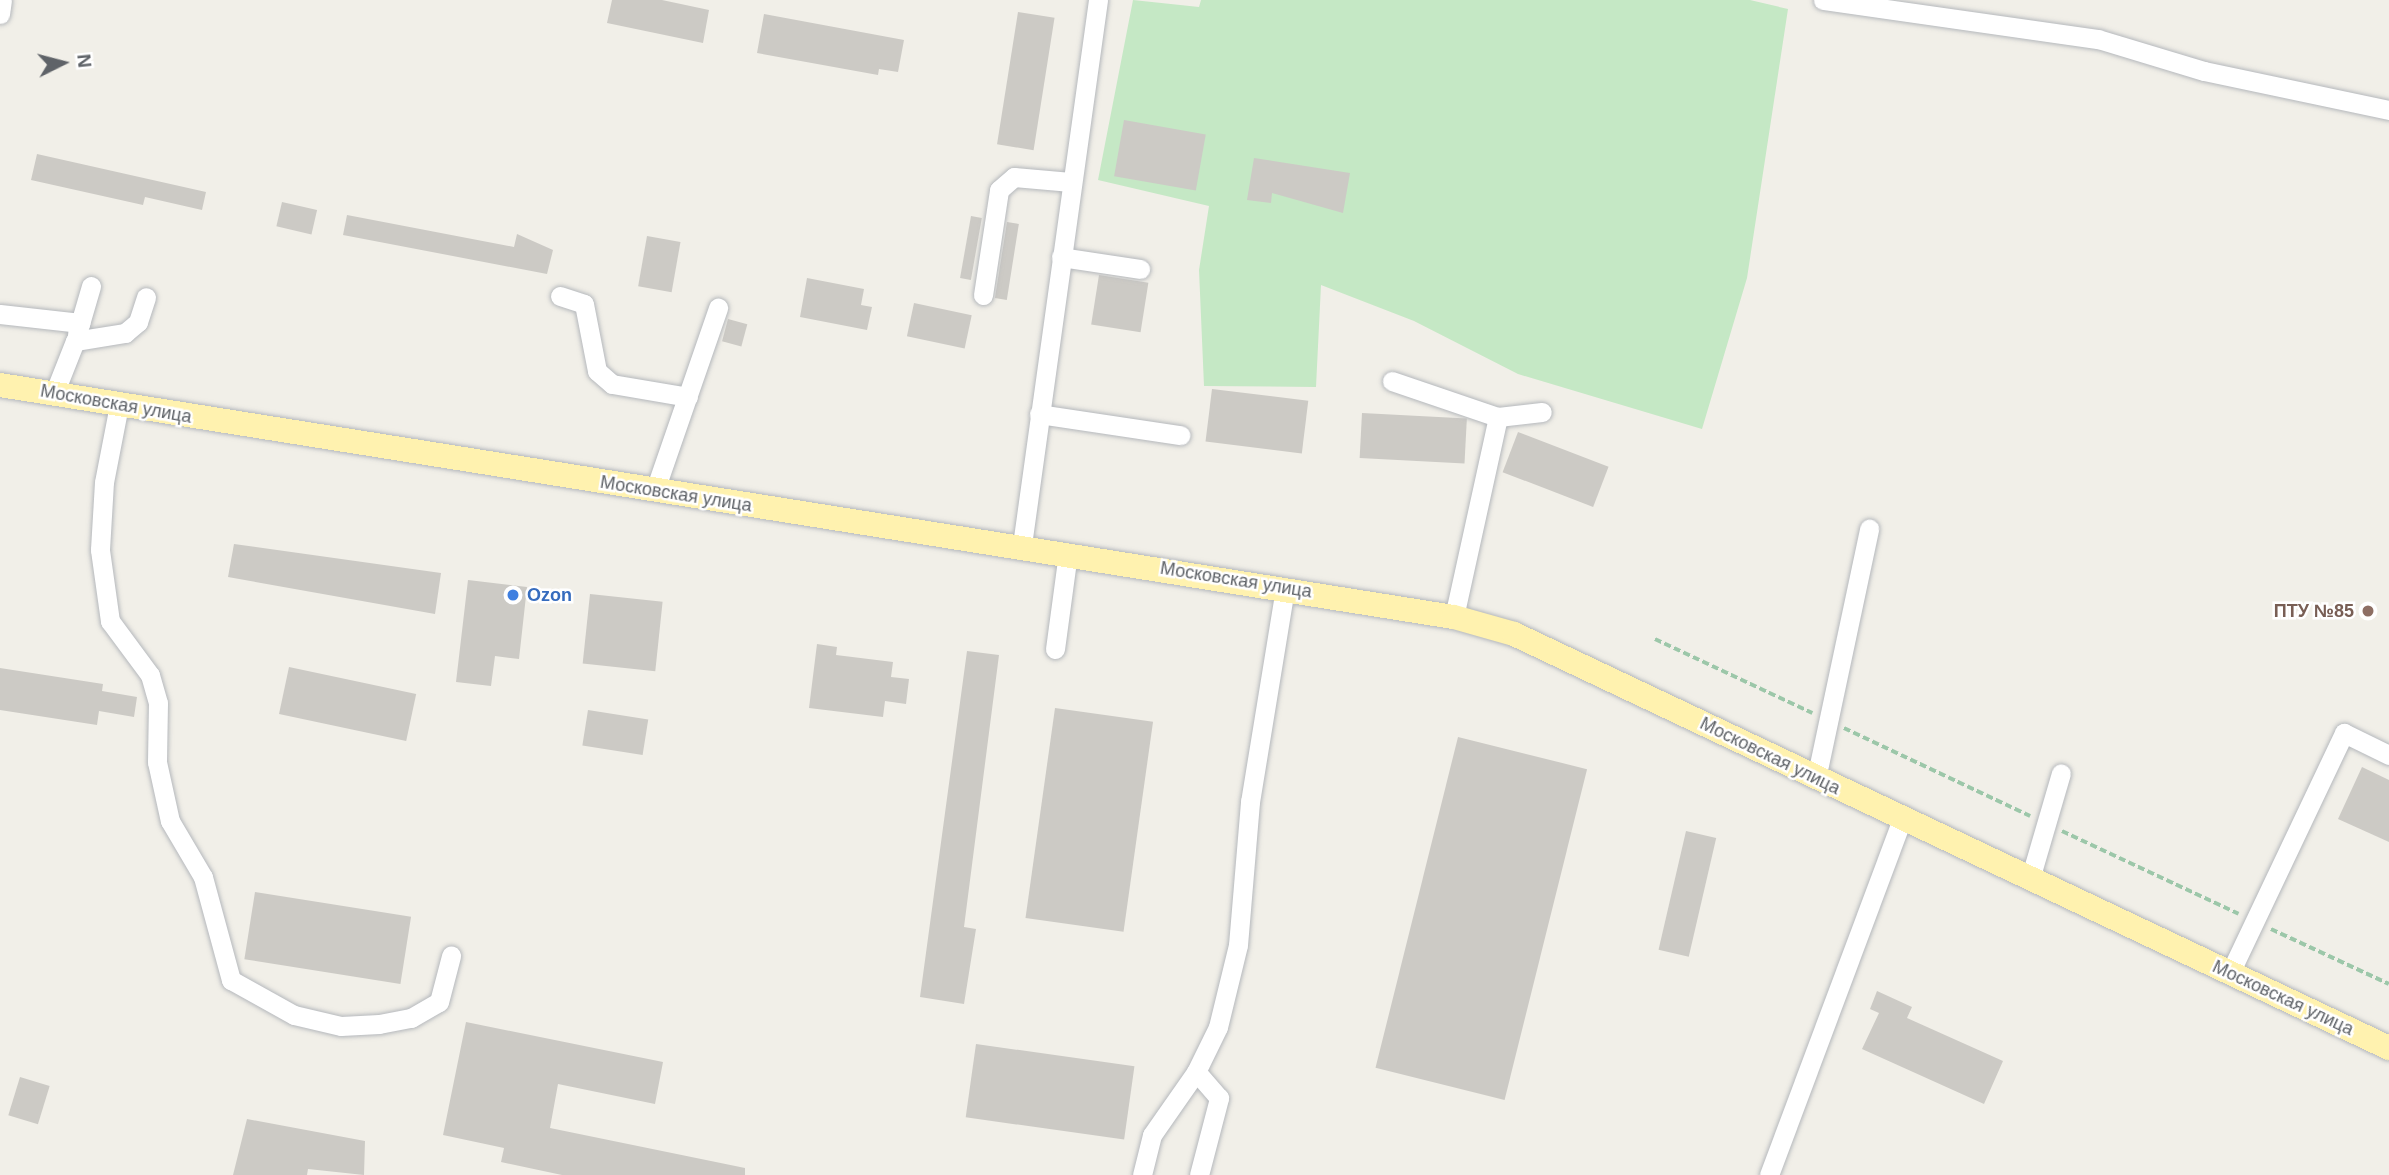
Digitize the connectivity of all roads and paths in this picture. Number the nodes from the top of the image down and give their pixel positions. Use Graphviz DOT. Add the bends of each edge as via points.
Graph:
graph roads {
  1 [pos="2,0"];
  2 [pos="1098,0"];
  3 [pos="1823,0"];
  4 [pos="0,14"];
  5 [pos="2389,110"];
  6 [pos="1071,182"];
  7 [pos="1061,257"];
  8 [pos="1140,269"];
  9 [pos="91,286"];
  10 [pos="983,295"];
  11 [pos="560,296"];
  12 [pos="146,297"];
  13 [pos="718,308"];
  14 [pos="0,314"];
  15 [pos="77,332"];
  16 [pos="1392,381"];
  17 [pos="0,384"];
  18 [pos="54,394"];
  19 [pos="688,397"];
  20 [pos="120,405"];
  21 [pos="1542,412"];
  22 [pos="1040,414"];
  23 [pos="1497,417"];
  24 [pos="1180,435"];
  25 [pos="656,490"];
  26 [pos="1869,529"];
  27 [pos="1021,545"];
  28 [pos="1068,553"];
  29 [pos="1285,588"];
  30 [pos="1454,617"];
  31 [pos="1655,639"];
  32 [pos="1055,649"];
  33 [pos="1829,721"];
  34 [pos="2389,755"];
  35 [pos="2061,773"];
  36 [pos="1816,779"];
  37 [pos="1902,820"];
  38 [pos="2050,825"];
  39 [pos="2030,879"];
  40 [pos="2255,921"];
  41 [pos="451,956"];
  42 [pos="2230,973"];
  43 [pos="2389,985"];
  44 [pos="2389,1048"];
  45 [pos="1196,1072"];
  46 [pos="1142,1175"];
  47 [pos="1199,1175"];
  48 [pos="1769,1175"];
  1 -- 4 [label="street"];
  2 -- 6 [label="street"];
  3 -- 5 [label="street" via="2098,38 2204,71"];
  6 -- 7 [label="street"];
  6 -- 10 [label="street" via="1014,177 999,190"];
  7 -- 8 [label="street"];
  7 -- 22 [label="street"];
  9 -- 15 [label="street"];
  11 -- 19 [label="street" via="584,304 597,371 612,384"];
  12 -- 15 [label="street" via="138,322 125,332"];
  13 -- 19 [label="street"];
  14 -- 15 [label="street"];
  15 -- 18 [label="street"];
  16 -- 23 [label="street"];
  17 -- 18 [label="main road, Московская улица"];
  18 -- 20 [label="main road, Московская улица"];
  19 -- 25 [label="street"];
  20 -- 25 [label="main road, Московская улица"];
  20 -- 41 [label="street" via="104,482 100,550 110,621 150,675 158,703 157,762 170,821 203,877 231,980 294,1014 341,1026 379,1024 411,1017 439,1002"];
  21 -- 23 [label="street"];
  22 -- 24 [label="street"];
  22 -- 27 [label="street"];
  23 -- 30 [label="street"];
  25 -- 27 [label="main road, Московская улица"];
  26 -- 33 [label="street"];
  27 -- 28 [label="main road, Московская улица"];
  28 -- 29 [label="main road, Московская улица"];
  28 -- 32 [label="street"];
  29 -- 30 [label="main road, Московская улица"];
  29 -- 45 [label="street" via="1250,802 1238,945 1218,1027"];
  30 -- 36 [label="main road, Московская улица" via="1514,634"];
  31 -- 33 [label="path"];
  33 -- 36 [label="street"];
  33 -- 38 [label="path"];
  34 -- 40 [label="street" via="2344,733"];
  35 -- 38 [label="street"];
  36 -- 37 [label="main road, Московская улица"];
  37 -- 39 [label="main road, Московская улица"];
  37 -- 48 [label="street"];
  38 -- 39 [label="street"];
  38 -- 40 [label="path"];
  39 -- 42 [label="main road, Московская улица"];
  40 -- 42 [label="street"];
  40 -- 43 [label="path"];
  42 -- 44 [label="main road, Московская улица"];
  45 -- 46 [label="street" via="1152,1135"];
  45 -- 47 [label="street" via="1219,1098"];
}
